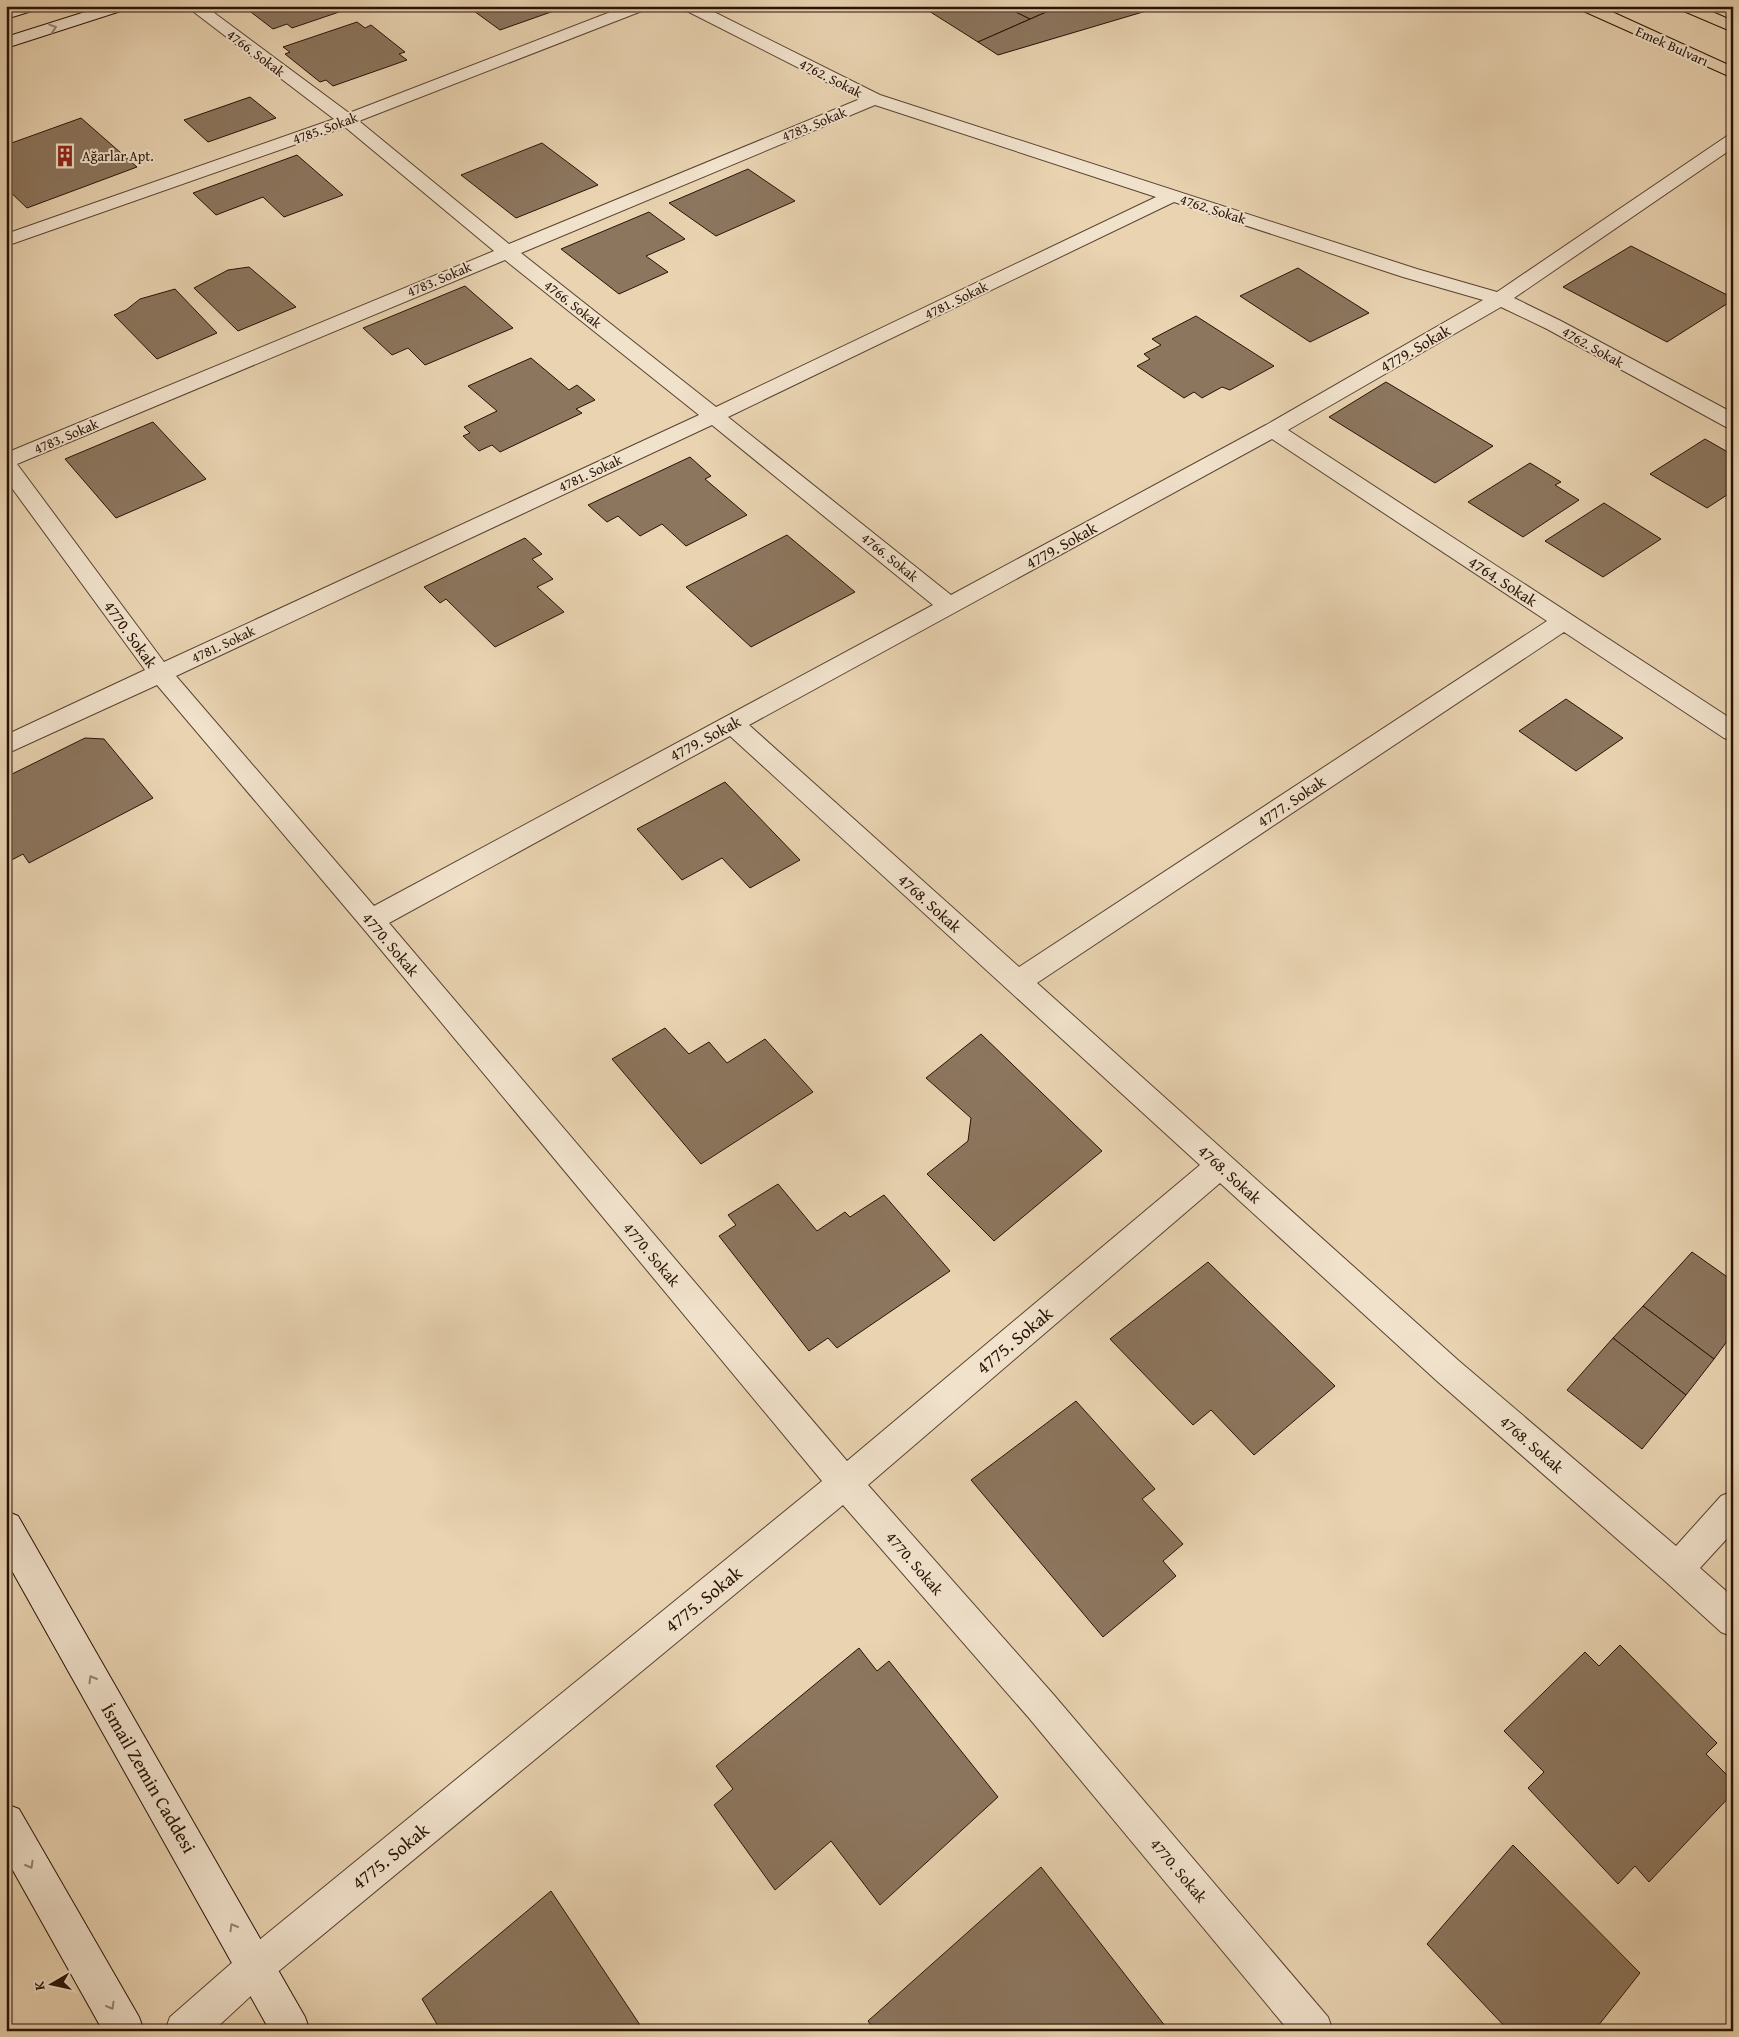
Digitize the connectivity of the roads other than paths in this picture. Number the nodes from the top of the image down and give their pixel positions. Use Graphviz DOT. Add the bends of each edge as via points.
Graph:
graph roads {
  1 [pos="32,6"];
  2 [pos="121,6"];
  3 [pos="194,6"];
  4 [pos="640,6"];
  5 [pos="689,6"];
  6 [pos="1585,6"];
  7 [pos="1685,6"];
  8 [pos="6,14"];
  9 [pos="1733,28"];
  10 [pos="6,43"];
  11 [pos="1733,73"];
  12 [pos="874,99"];
  13 [pos="347,120"];
  14 [pos="1733,140"];
  15 [pos="1172,196"];
  16 [pos="6,240"];
  17 [pos="506,251"];
  18 [pos="1500,299"];
  19 [pos="714,416"];
  20 [pos="1733,422"];
  21 [pos="1273,430"];
  22 [pos="6,461"];
  23 [pos="6,465"];
  24 [pos="950,606"];
  25 [pos="1564,621"];
  26 [pos="160,673"];
  27 [pos="732,724"];
  28 [pos="1733,732"];
  29 [pos="6,745"];
  30 [pos="371,920"];
  31 [pos="1018,982"];
  32 [pos="1221,1166"];
  33 [pos="845,1483"];
  34 [pos="1733,1507"];
  35 [pos="6,1527"];
  36 [pos="1677,1569"];
  37 [pos="1733,1620"];
  38 [pos="6,1822"];
  39 [pos="255,1967"];
  40 [pos="125,2031"];
  41 [pos="184,2031"];
  42 [pos="291,2031"];
  43 [pos="1314,2031"];
  1 -- 8 [label="street"];
  10 -- 2 [label="street, one-way"];
  3 -- 13 [label="street, 4766. Sokak"];
  4 -- 13 [label="street, 4785. Sokak"];
  5 -- 12 [label="street, 4762. Sokak"];
  6 -- 11 [label="highway, Emek Bulvarı"];
  7 -- 9 [label="highway"];
  12 -- 15 [label="street, 4762. Sokak"];
  12 -- 17 [label="street, 4783. Sokak"];
  13 -- 16 [label="street, 4785. Sokak"];
  13 -- 17 [label="street, 4766. Sokak"];
  14 -- 18 [label="street, 4779. Sokak"];
  15 -- 18 [label="street, 4762. Sokak"];
  15 -- 19 [label="street, 4781. Sokak"];
  17 -- 19 [label="street, 4766. Sokak"];
  17 -- 22 [label="street, 4783. Sokak"];
  18 -- 20 [label="street, 4762. Sokak"];
  18 -- 21 [label="street, 4779. Sokak"];
  19 -- 24 [label="street, 4766. Sokak"];
  19 -- 26 [label="street, 4781. Sokak"];
  21 -- 24 [label="street, 4779. Sokak"];
  21 -- 25 [label="street, 4764. Sokak"];
  23 -- 26 [label="street, 4770. Sokak"];
  24 -- 27 [label="street, 4779. Sokak"];
  25 -- 28 [label="street, 4764. Sokak"];
  25 -- 31 [label="street, 4777. Sokak"];
  26 -- 29 [label="street, 4781. Sokak"];
  26 -- 30 [label="street, 4770. Sokak"];
  27 -- 30 [label="street, 4779. Sokak"];
  27 -- 31 [label="street, 4768. Sokak"];
  30 -- 33 [label="street, 4770. Sokak"];
  31 -- 32 [label="street, 4768. Sokak"];
  32 -- 33 [label="street, 4775. Sokak"];
  32 -- 36 [label="street, 4768. Sokak" via="1448,1371"];
  33 -- 39 [label="street, 4775. Sokak"];
  33 -- 43 [label="street, 4770. Sokak" via="1041,1706"];
  34 -- 36 [label="street"];
  39 -- 35 [label="street, İsmail Zemin Caddesi, one-way"];
  36 -- 37 [label="street, 4768. Sokak"];
  38 -- 40 [label="street, one-way"];
  39 -- 41 [label="street, 4775. Sokak"];
  39 -- 42 [label="street, İsmail Zemin Caddesi"];
}
